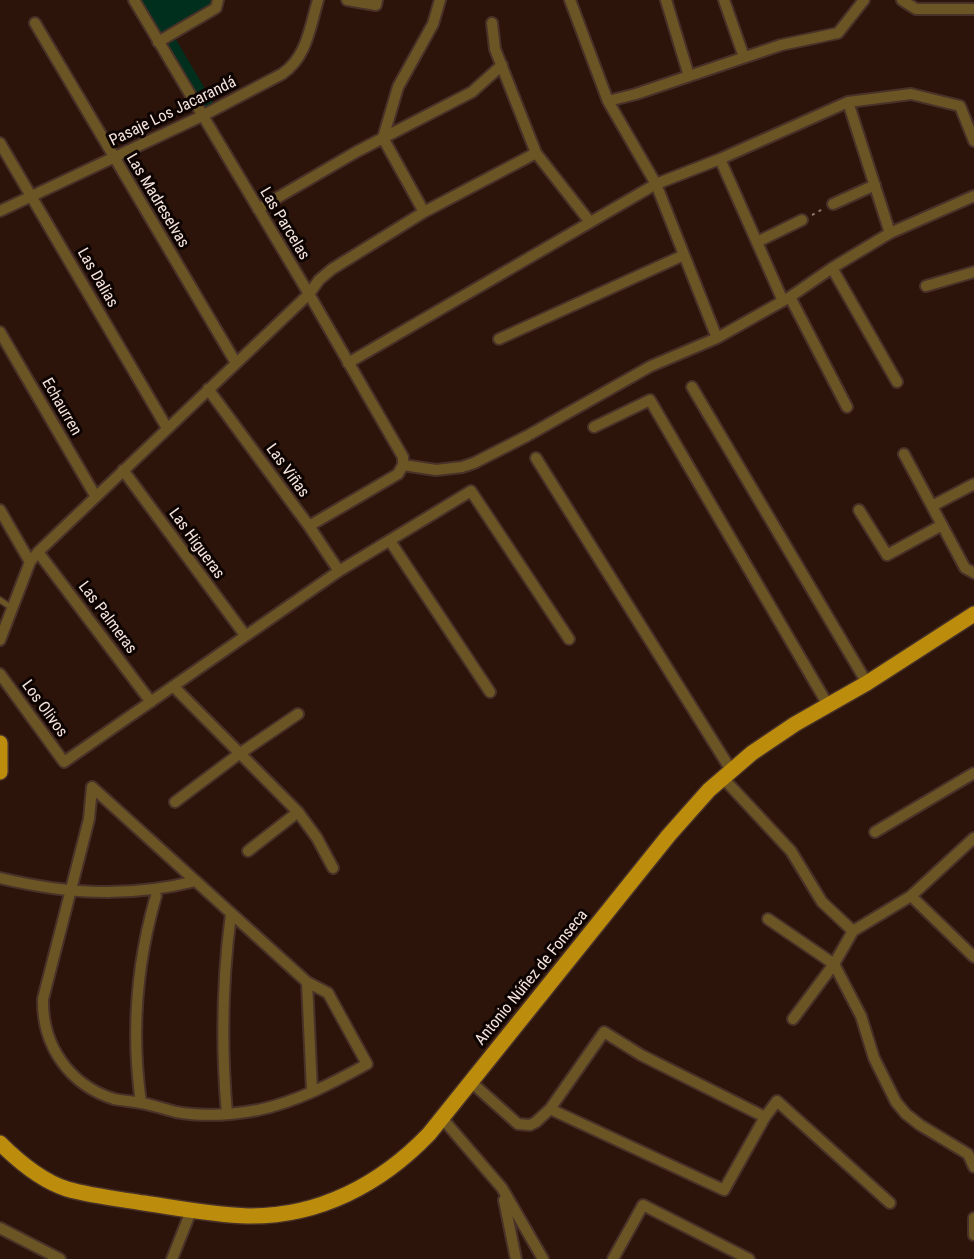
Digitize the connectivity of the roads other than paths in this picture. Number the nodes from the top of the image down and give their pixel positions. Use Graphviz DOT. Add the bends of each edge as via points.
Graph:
graph roads {
  1 [pos="134,0"];
  2 [pos="218,0"];
  3 [pos="318,0"];
  4 [pos="347,0"];
  5 [pos="377,0"];
  6 [pos="440,0"];
  7 [pos="570,0"];
  8 [pos="666,0"];
  9 [pos="724,0"];
  10 [pos="864,0"];
  11 [pos="902,0"];
  12 [pos="974,9"];
  13 [pos="35,23"];
  14 [pos="492,23"];
  15 [pos="158,42"];
  16 [pos="744,57"];
  17 [pos="502,66"];
  18 [pos="689,76"];
  19 [pos="608,101"];
  20 [pos="848,102"];
  21 [pos="202,116"];
  22 [pos="383,138"];
  23 [pos="974,141"];
  24 [pos="0,143"];
  25 [pos="536,153"];
  26 [pos="113,158"];
  27 [pos="720,159"];
  28 [pos="656,184"];
  29 [pos="875,185"];
  30 [pos="32,196"];
  31 [pos="974,196"];
  32 [pos="833,204"];
  33 [pos="258,209"];
  34 [pos="0,212"];
  35 [pos="424,212"];
  36 [pos="802,220"];
  37 [pos="590,222"];
  38 [pos="890,233"];
  39 [pos="757,242"];
  40 [pos="684,255"];
  41 [pos="832,268"];
  42 [pos="974,272"];
  43 [pos="926,286"];
  44 [pos="309,294"];
  45 [pos="786,299"];
  46 [pos="0,332"];
  47 [pos="717,338"];
  48 [pos="499,339"];
  49 [pos="236,363"];
  50 [pos="348,363"];
  51 [pos="897,382"];
  52 [pos="692,387"];
  53 [pos="208,389"];
  54 [pos="847,407"];
  55 [pos="594,427"];
  56 [pos="167,428"];
  57 [pos="904,454"];
  58 [pos="536,458"];
  59 [pos="403,465"];
  60 [pos="123,470"];
  61 [pos="974,484"];
  62 [pos="96,497"];
  63 [pos="932,506"];
  64 [pos="0,510"];
  65 [pos="859,510"];
  66 [pos="942,525"];
  67 [pos="309,526"];
  68 [pos="390,541"];
  69 [pos="38,552"];
  70 [pos="30,562"];
  71 [pos="339,571"];
  72 [pos="974,573"];
  73 [pos="0,600"];
  74 [pos="12,608"];
  75 [pos="974,614"];
  76 [pos="245,635"];
  77 [pos="569,639"];
  78 [pos="0,640"];
  79 [pos="0,674"];
  80 [pos="867,683"];
  81 [pos="174,687"];
  82 [pos="489,692"];
  83 [pos="151,702"];
  84 [pos="828,705"];
  85 [pos="298,714"];
  86 [pos="0,743"];
  87 [pos="239,754"];
  88 [pos="0,772"];
  89 [pos="974,773"];
  90 [pos="727,774"];
  91 [pos="175,802"];
  92 [pos="298,812"];
  93 [pos="875,832"];
  94 [pos="974,838"];
  95 [pos="248,851"];
  96 [pos="333,868"];
  97 [pos="0,879"];
  98 [pos="196,881"];
  99 [pos="70,891"];
  100 [pos="156,896"];
  101 [pos="911,896"];
  102 [pos="231,914"];
  103 [pos="768,919"];
  104 [pos="853,931"];
  105 [pos="974,957"];
  106 [pos="834,964"];
  107 [pos="307,982"];
  108 [pos="793,1019"];
  109 [pos="471,1082"];
  110 [pos="312,1091"];
  111 [pos="141,1103"];
  112 [pos="550,1108"];
  113 [pos="226,1114"];
  114 [pos="765,1117"];
  115 [pos="442,1118"];
  116 [pos="0,1143"];
  117 [pos="974,1167"];
  118 [pos="502,1188"];
  119 [pos="890,1203"];
  120 [pos="191,1211"];
  121 [pos="974,1218"];
  122 [pos="1,1232"];
  123 [pos="974,1234"];
  124 [pos="620,1257"];
  125 [pos="60,1259"];
  126 [pos="172,1259"];
  127 [pos="516,1259"];
  128 [pos="543,1259"];
  129 [pos="749,1259"];
  1 -- 15 [label="street, Las Parcelas"];
  2 -- 15 [label="street" via="216,8"];
  3 -- 21 [label="street, Pasaje Los Jacarandá" via="305,46 294,65"];
  4 -- 5 [label="street" via="376,5"];
  6 -- 22 [label="street" via="433,24 398,87"];
  7 -- 19 [label="street"];
  8 -- 18 [label="street"];
  9 -- 16 [label="street"];
  10 -- 16 [label="street" via="838,33"];
  11 -- 12 [label="street" via="916,9"];
  13 -- 26 [label="street, Las Madreselvas"];
  14 -- 17 [label="street"];
  15 -- 21 [label="street, Las Parcelas"];
  16 -- 18 [label="street"];
  17 -- 22 [label="street" via="472,92"];
  17 -- 25 [label="street"];
  18 -- 19 [label="street"];
  19 -- 28 [label="street"];
  20 -- 23 [label="street" via="911,94 960,106"];
  20 -- 27 [label="street"];
  20 -- 29 [label="street"];
  21 -- 26 [label="street, Pasaje Los Jacarandá"];
  21 -- 33 [label="street, Las Parcelas"];
  22 -- 33 [label="street"];
  22 -- 35 [label="street"];
  24 -- 30 [label="street, Las Dalias"];
  25 -- 35 [label="street"];
  25 -- 37 [label="street"];
  26 -- 30 [label="street, Pasaje Los Jacarandá"];
  26 -- 49 [label="street, Las Madreselvas"];
  27 -- 28 [label="street"];
  27 -- 39 [label="street"];
  28 -- 37 [label="street"];
  28 -- 40 [label="street"];
  29 -- 32 [label="street"];
  29 -- 38 [label="street"];
  30 -- 34 [label="street, Pasaje Los Jacarandá"];
  30 -- 56 [label="street, Las Dalias"];
  31 -- 38 [label="street"];
  33 -- 44 [label="street, Las Parcelas"];
  35 -- 44 [label="street" via="332,269"];
  36 -- 39 [label="street"];
  37 -- 50 [label="street"];
  38 -- 41 [label="street"];
  39 -- 45 [label="street"];
  40 -- 47 [label="street"];
  40 -- 48 [label="street"];
  41 -- 45 [label="street"];
  41 -- 51 [label="street"];
  42 -- 43 [label="street"];
  44 -- 49 [label="street"];
  44 -- 50 [label="street, Las Parcelas"];
  45 -- 47 [label="street"];
  45 -- 54 [label="street"];
  46 -- 62 [label="street, Echaurren"];
  47 -- 59 [label="street" via="651,366 474,463 449,470"];
  49 -- 53 [label="street"];
  50 -- 59 [label="street, Las Parcelas" via="401,453"];
  52 -- 80 [label="street"];
  53 -- 56 [label="street"];
  53 -- 67 [label="street, Las Viñas"];
  55 -- 84 [label="street" via="650,400"];
  56 -- 60 [label="street"];
  57 -- 63 [label="street"];
  58 -- 90 [label="street"];
  59 -- 67 [label="street" via="394,477"];
  60 -- 62 [label="street"];
  60 -- 76 [label="street, Las Higueras"];
  61 -- 63 [label="street"];
  62 -- 69 [label="street"];
  63 -- 66 [label="street"];
  64 -- 70 [label="street"];
  65 -- 66 [label="street" via="888,555"];
  66 -- 72 [label="street" via="965,568"];
  67 -- 71 [label="street, Las Viñas"];
  68 -- 71 [label="street"];
  68 -- 77 [label="street" via="471,491"];
  68 -- 82 [label="street"];
  69 -- 70 [label="street"];
  69 -- 83 [label="street, Las Palmeras"];
  70 -- 74 [label="street"];
  71 -- 76 [label="street"];
  73 -- 74 [label="lane"];
  74 -- 78 [label="street"];
  75 -- 80 [label="main road, Antonio Núñez de Fonseca"];
  76 -- 81 [label="street"];
  79 -- 83 [label="street, Los Olivos" via="64,762"];
  80 -- 84 [label="main road, Antonio Núñez de Fonseca"];
  81 -- 83 [label="street"];
  81 -- 87 [label="street"];
  84 -- 90 [label="main road, Antonio Núñez de Fonseca" via="773,738"];
  85 -- 87 [label="street"];
  86 -- 88 [label="main road"];
  87 -- 91 [label="street"];
  87 -- 92 [label="street"];
  89 -- 93 [label="street"];
  90 -- 104 [label="street" via="791,851 822,902"];
  90 -- 109 [label="main road, Antonio Núñez de Fonseca" via="669,835"];
  92 -- 95 [label="street"];
  92 -- 96 [label="street"];
  94 -- 101 [label="street"];
  97 -- 99 [label="street"];
  98 -- 99 [label="street" via="140,892"];
  98 -- 99 [label="street" via="92,786 89,819"];
  98 -- 102 [label="street"];
  99 -- 111 [label="street" via="44,988 43,1010 51,1046 65,1067 83,1083 110,1098"];
  100 -- 111 [label="street" via="142,948 136,1000 135,1051"];
  101 -- 104 [label="street"];
  101 -- 105 [label="street"];
  102 -- 107 [label="street"];
  102 -- 113 [label="street" via="222,1043"];
  103 -- 106 [label="street"];
  104 -- 106 [label="street"];
  106 -- 108 [label="street"];
  106 -- 117 [label="street" via="861,1016 874,1058 896,1101 920,1125 968,1154"];
  107 -- 110 [label="street"];
  107 -- 110 [label="street" via="328,993 367,1064"];
  109 -- 112 [label="street" via="518,1124 536,1122"];
  109 -- 115 [label="main road, Antonio Núñez de Fonseca"];
  110 -- 113 [label="street" via="278,1105"];
  111 -- 113 [label="street" via="180,1112"];
  112 -- 114 [label="street" via="604,1032"];
  112 -- 114 [label="street" via="724,1190"];
  114 -- 119 [label="street" via="777,1101"];
  115 -- 118 [label="street"];
  115 -- 120 [label="main road, Antonio Núñez de Fonseca" via="392,1168 329,1202 269,1215"];
  116 -- 120 [label="main road, Antonio Núñez de Fonseca" via="32,1170 66,1188"];
  118 -- 127 [label="street"];
  118 -- 128 [label="street"];
  120 -- 126 [label="street"];
  121 -- 123 [label="street"];
  122 -- 125 [label="street"];
  124 -- 129 [label="street" via="643,1205"];
}
